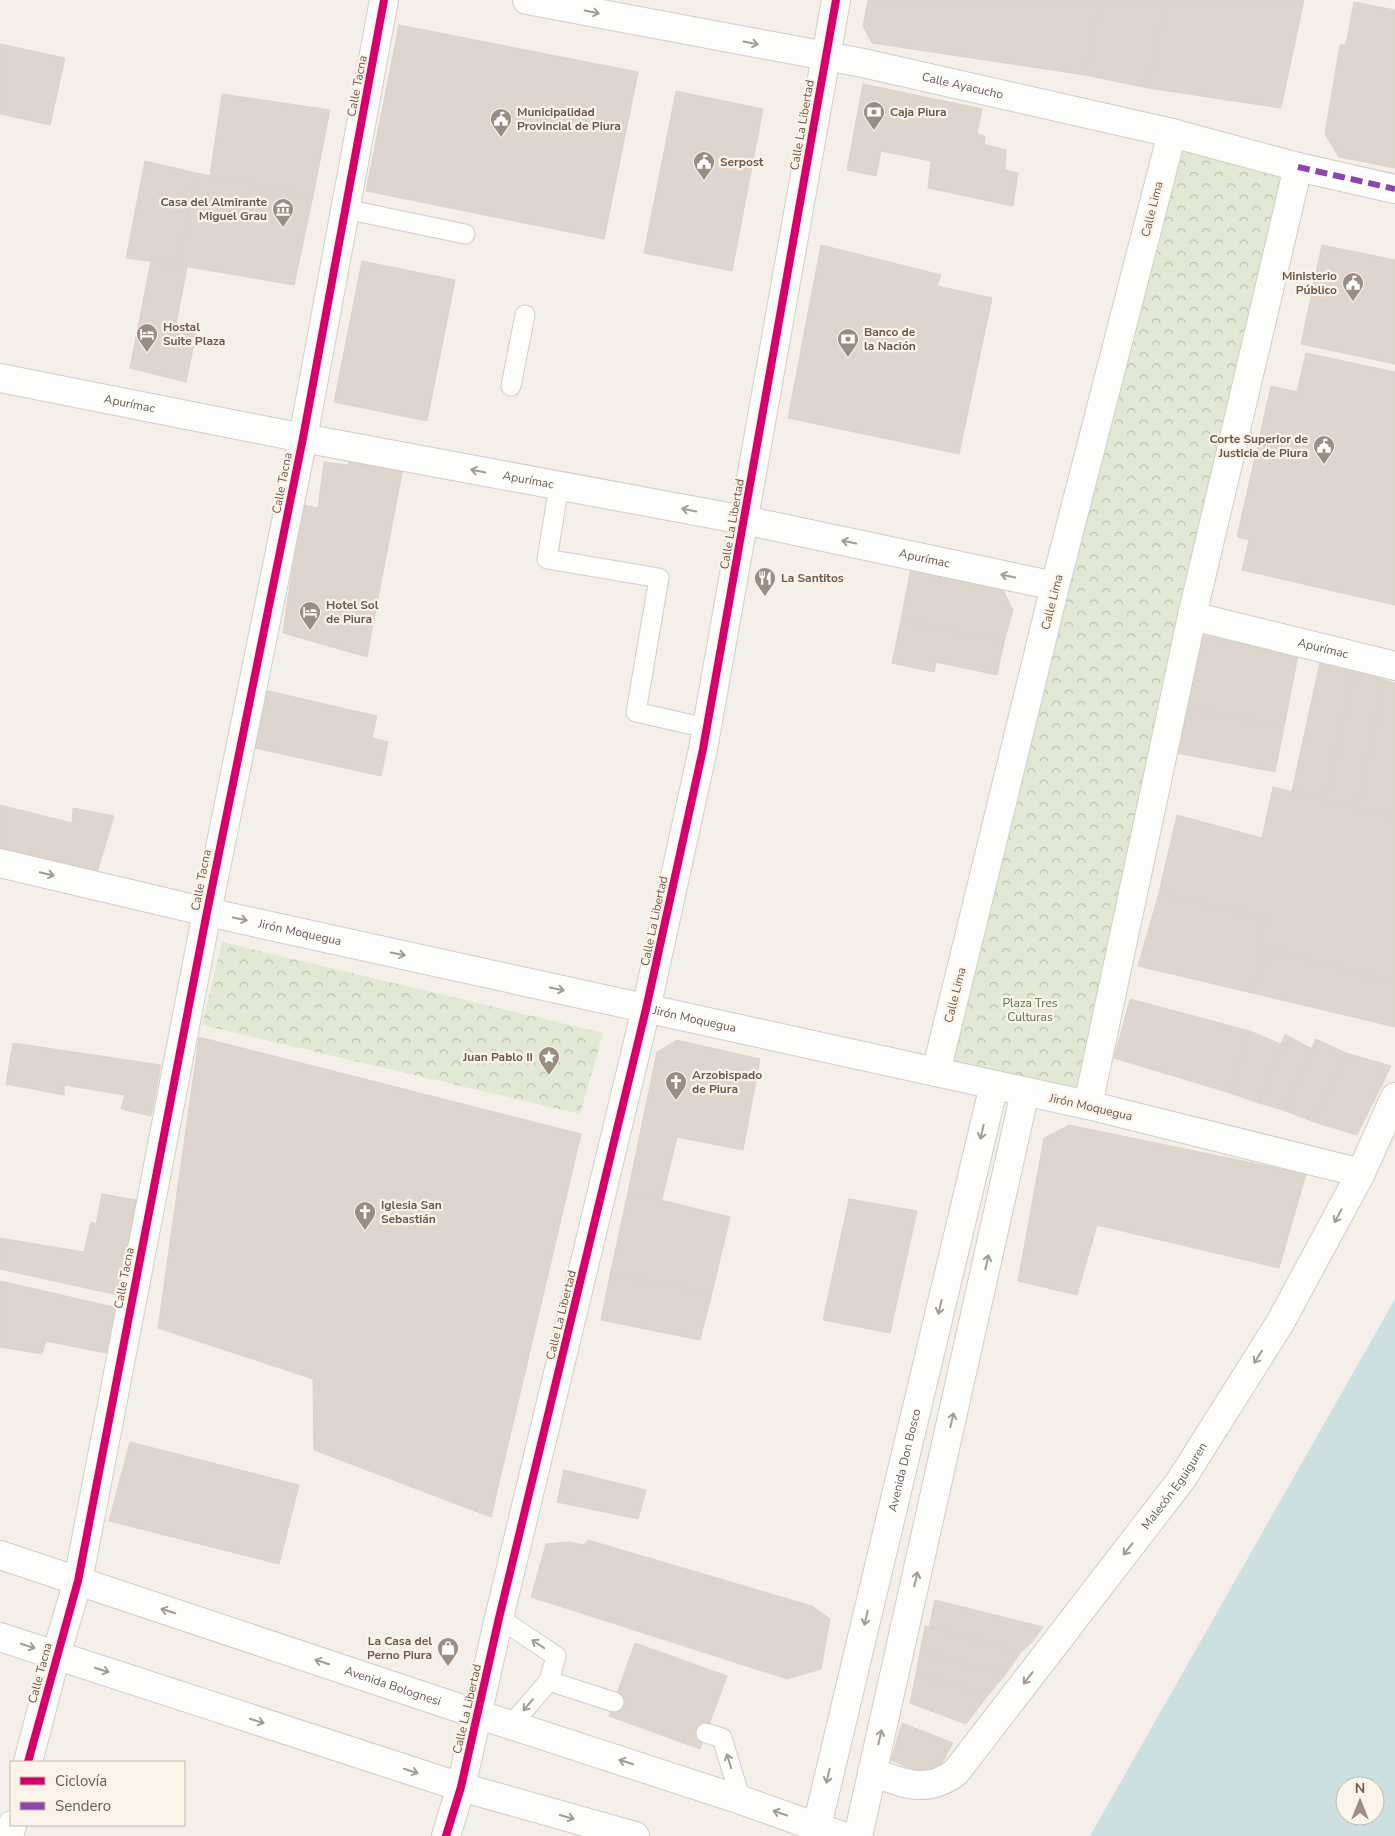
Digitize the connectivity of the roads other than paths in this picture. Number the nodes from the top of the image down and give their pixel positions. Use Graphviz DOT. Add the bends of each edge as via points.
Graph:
graph roads {
  1 [pos="384,0"];
  2 [pos="527,0"];
  3 [pos="836,0"];
  4 [pos="825,56"];
  5 [pos="1172,133"];
  6 [pos="1298,167"];
  7 [pos="1395,190"];
  8 [pos="345,209"];
  9 [pos="464,234"];
  10 [pos="525,314"];
  11 [pos="0,378"];
  12 [pos="511,386"];
  13 [pos="303,438"];
  14 [pos="559,486"];
  15 [pos="744,520"];
  16 [pos="1055,586"];
  17 [pos="1192,616"];
  18 [pos="1395,666"];
  19 [pos="706,728"];
  20 [pos="0,862"];
  21 [pos="207,912"];
  22 [pos="646,1009"];
  23 [pos="936,1072"];
  24 [pos="994,1085"];
  25 [pos="1025,1092"];
  26 [pos="1395,1096"];
  27 [pos="1088,1105"];
  28 [pos="1361,1172"];
  29 [pos="0,1555"];
  30 [pos="78,1581"];
  31 [pos="499,1618"];
  32 [pos="0,1637"];
  33 [pos="56,1655"];
  34 [pos="549,1680"];
  35 [pos="614,1702"];
  36 [pos="476,1714"];
  37 [pos="511,1725"];
  38 [pos="706,1733"];
  39 [pos="28,1761"];
  40 [pos="872,1772"];
  41 [pos="461,1787"];
  42 [pos="741,1800"];
  43 [pos="815,1831"];
  44 [pos="446,1836"];
  45 [pos="635,1836"];
  46 [pos="842,1836"];
  47 [pos="858,1836"];
  1 -- 8 [label="street, Calle Tacna"];
  2 -- 4 [label="street, Calle Ayacucho, one-way"];
  3 -- 4 [label="street, Calle La Libertad"];
  4 -- 5 [label="street, Calle Ayacucho"];
  4 -- 15 [label="street, Calle La Libertad"];
  5 -- 6 [label="street, Calle Ayacucho"];
  5 -- 16 [label="street, Calle Lima"];
  6 -- 7 [label="street, Calle Ayacucho"];
  6 -- 17 [label="street"];
  8 -- 9 [label="lane"];
  8 -- 13 [label="street, Calle Tacna"];
  10 -- 12 [label="lane"];
  11 -- 13 [label="street, Apurímac"];
  14 -- 13 [label="street, Apurímac, one-way"];
  13 -- 21 [label="street, Calle Tacna"];
  15 -- 14 [label="street, Apurímac, one-way"];
  14 -- 19 [label="lane" via="547,559 659,578 636,712"];
  16 -- 15 [label="street, Apurímac, one-way"];
  15 -- 19 [label="street, Calle La Libertad"];
  16 -- 23 [label="street, Calle Lima"];
  17 -- 18 [label="street, Apurímac"];
  17 -- 27 [label="street"];
  19 -- 22 [label="street, Calle La Libertad"];
  20 -- 21 [label="street, Jirón Moquegua, one-way"];
  21 -- 22 [label="street, Jirón Moquegua, one-way"];
  21 -- 30 [label="street, Calle Tacna"];
  22 -- 23 [label="street, Jirón Moquegua"];
  22 -- 31 [label="street, Calle La Libertad"];
  23 -- 24 [label="street, Jirón Moquegua"];
  24 -- 25 [label="street, Jirón Moquegua"];
  24 -- 43 [label="street, Avenida Don Bosco, one-way"];
  25 -- 27 [label="street, Jirón Moquegua"];
  40 -- 25 [label="street, one-way"];
  26 -- 28 [label="street, Malecón Eguiguren"];
  27 -- 28 [label="street, Jirón Moquegua"];
  28 -- 40 [label="street, Malecón Eguiguren, one-way" via="1280,1323 1181,1480 956,1772 945,1780 917,1786"];
  29 -- 30 [label="street, Avenida Bolognesi"];
  30 -- 33 [label="street, Calle Tacna"];
  36 -- 30 [label="street, Avenida Bolognesi, one-way"];
  34 -- 31 [label="lane, one-way" via="556,1656"];
  31 -- 36 [label="street, Calle La Libertad"];
  32 -- 33 [label="street, one-way"];
  33 -- 39 [label="street, Calle Tacna"];
  33 -- 41 [label="street, one-way"];
  34 -- 35 [label="lane"];
  34 -- 37 [label="lane, one-way"];
  36 -- 37 [label="street, Avenida Bolognesi"];
  36 -- 41 [label="street, Calle La Libertad"];
  42 -- 37 [label="street, Avenida Bolognesi, one-way"];
  42 -- 38 [label="lane, one-way" via="722,1738"];
  40 -- 47 [label="street"];
  41 -- 44 [label="street, Calle La Libertad"];
  41 -- 45 [label="street, one-way"];
  43 -- 42 [label="street, Avenida Bolognesi, one-way"];
  43 -- 46 [label="street, Avenida Bolognesi"];
}
